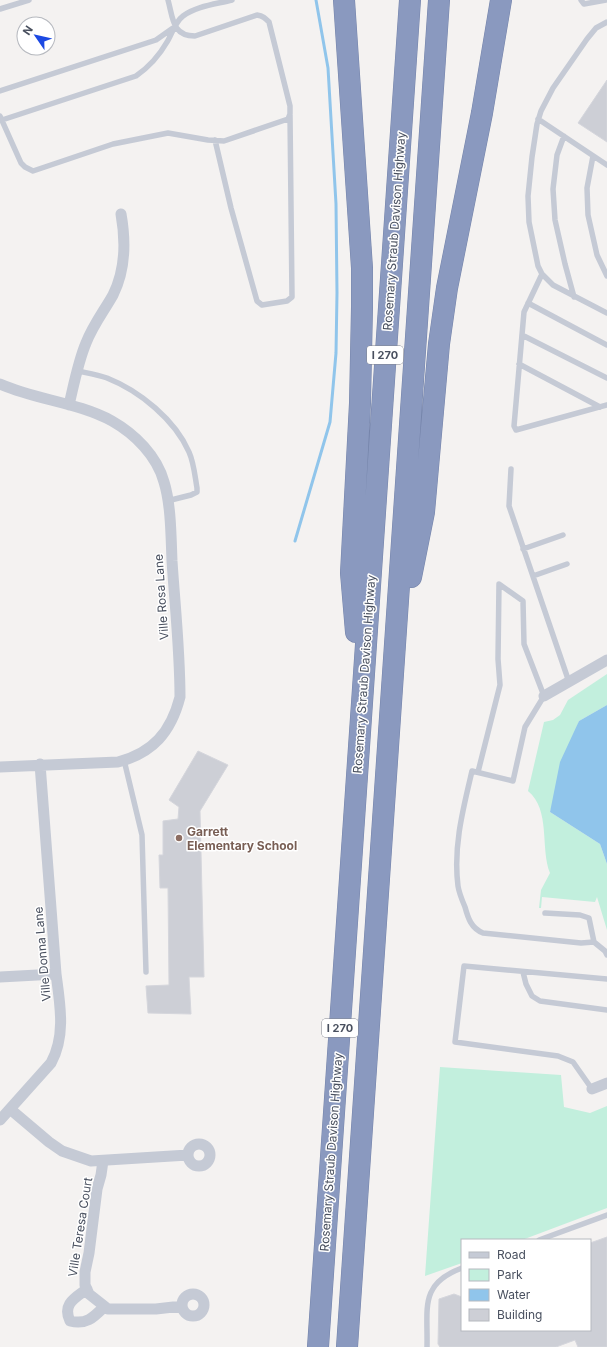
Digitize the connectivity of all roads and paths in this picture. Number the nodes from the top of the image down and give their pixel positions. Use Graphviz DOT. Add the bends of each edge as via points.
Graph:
graph roads {
  1 [pos="29,0"];
  2 [pos="168,0"];
  3 [pos="232,0"];
  4 [pos="344,0"];
  5 [pos="410,0"];
  6 [pos="439,0"];
  7 [pos="501,0"];
  8 [pos="581,0"];
  9 [pos="606,0"];
  10 [pos="215,2"];
  11 [pos="0,9"];
  12 [pos="607,22"];
  13 [pos="175,26"];
  14 [pos="0,91"];
  15 [pos="290,114"];
  16 [pos="1,118"];
  17 [pos="538,119"];
  18 [pos="564,136"];
  19 [pos="215,140"];
  20 [pos="593,156"];
  21 [pos="607,165"];
  22 [pos="121,214"];
  23 [pos="542,274"];
  24 [pos="607,276"];
  25 [pos="574,297"];
  26 [pos="528,303"];
  27 [pos="607,313"];
  28 [pos="522,335"];
  29 [pos="607,345"];
  30 [pos="519,364"];
  31 [pos="78,371"];
  32 [pos="607,378"];
  33 [pos="0,384"];
  34 [pos="69,405"];
  35 [pos="607,405"];
  36 [pos="600,407"];
  37 [pos="512,469"];
  38 [pos="167,501"];
  39 [pos="563,534"];
  40 [pos="523,549"];
  41 [pos="567,564"];
  42 [pos="533,576"];
  43 [pos="607,660"];
  44 [pos="394,666"];
  45 [pos="569,682"];
  46 [pos="544,696"];
  47 [pos="362,710"];
  48 [pos="124,760"];
  49 [pos="40,764"];
  50 [pos="0,767"];
  51 [pos="478,772"];
  52 [pos="544,913"];
  53 [pos="594,942"];
  54 [pos="607,955"];
  55 [pos="146,972"];
  56 [pos="523,972"];
  57 [pos="56,974"];
  58 [pos="0,978"];
  59 [pos="607,979"];
  60 [pos="607,1010"];
  61 [pos="607,1083"];
  62 [pos="592,1089"];
  63 [pos="10,1108"];
  64 [pos="0,1120"];
  65 [pos="188,1155"];
  66 [pos="103,1161"];
  67 [pos="607,1215"];
  68 [pos="542,1239"];
  69 [pos="461,1268"];
  70 [pos="86,1289"];
  71 [pos="182,1306"];
  72 [pos="104,1307"];
  73 [pos="318,1347"];
  74 [pos="347,1347"];
  75 [pos="427,1347"];
  1 -- 11 [label="lane"];
  2 -- 13 [label="lane"];
  3 -- 10 [label="lane"];
  4 -- 47 [label="highway" via="362,299 360,403 351,573"];
  5 -- 47 [label="highway, Rosemary Straub Davison Highway / I 270"];
  6 -- 44 [label="highway, I 270"];
  7 -- 44 [label="highway" via="482,113 447,288 439,344 424,512"];
  8 -- 9 [label="lane" via="584,4"];
  10 -- 13 [label="lane" via="192,11 182,17"];
  12 -- 17 [label="lane" via="596,28 587,38 553,88"];
  13 -- 14 [label="lane" via="156,40"];
  13 -- 15 [label="lane" via="179,32 195,36 258,15 262,16 269,22"];
  13 -- 16 [label="lane" via="151,64 136,76"];
  15 -- 19 [label="lane" via="288,119 224,141"];
  15 -- 19 [label="lane" via="292,297 287,301 262,306 256,301"];
  16 -- 19 [label="lane" via="25,168 33,171 113,144 168,133"];
  17 -- 18 [label="lane"];
  17 -- 23 [label="lane" via="528,196 529,222"];
  18 -- 20 [label="lane"];
  18 -- 25 [label="lane" via="557,155 555,220"];
  20 -- 21 [label="lane"];
  20 -- 24 [label="lane" via="587,188 588,214 597,256"];
  22 -- 31 [label="street" via="125,249 119,279 113,294 93,326"];
  23 -- 25 [label="lane"];
  23 -- 26 [label="lane"];
  25 -- 27 [label="lane"];
  26 -- 28 [label="lane" via="524,312"];
  26 -- 29 [label="lane"];
  28 -- 30 [label="lane"];
  28 -- 32 [label="lane"];
  30 -- 36 [label="lane"];
  30 -- 36 [label="lane" via="514,426 516,430"];
  31 -- 34 [label="street"];
  31 -- 38 [label="lane" via="107,378 139,396 166,418 179,434 190,453 197,488 191,495"];
  33 -- 34 [label="street, Ville Rosa Lane" via="24,394"];
  34 -- 38 [label="street, Ville Rosa Lane" via="90,411 128,430 144,446 156,464 164,482"];
  35 -- 36 [label="lane"];
  37 -- 40 [label="lane" via="509,506"];
  38 -- 48 [label="street, Ville Rosa Lane" via="180,697 176,714 167,731 141,754"];
  39 -- 40 [label="lane"];
  40 -- 42 [label="lane"];
  41 -- 42 [label="lane"];
  42 -- 45 [label="lane"];
  43 -- 45 [label="street"];
  44 -- 74 [label="highway, I 270"];
  45 -- 46 [label="street"];
  46 -- 51 [label="lane" via="525,727 513,781"];
  46 -- 51 [label="lane" via="524,644 523,601 499,584 500,685"];
  47 -- 73 [label="highway, Rosemary Straub Davison Highway / I 270"];
  48 -- 49 [label="street, Ville Rosa Lane"];
  48 -- 55 [label="lane" via="142,835"];
  49 -- 50 [label="street, Ville Rosa Lane"];
  49 -- 57 [label="street, Ville Donna Lane"];
  51 -- 53 [label="lane" via="472,771 457,846 458,887 470,922 476,930 483,933 581,943"];
  52 -- 53 [label="lane" via="589,918"];
  53 -- 54 [label="lane"];
  56 -- 59 [label="lane"];
  56 -- 60 [label="lane" via="532,996 540,1001"];
  56 -- 62 [label="lane" via="464,966 455,1042 558,1056 573,1062"];
  57 -- 58 [label="street"];
  57 -- 63 [label="street, Ville Donna Lane" via="61,1021 57,1052 52,1063"];
  61 -- 62 [label="street"];
  63 -- 64 [label="street, Ville Donna Lane"];
  63 -- 66 [label="street" via="62,1151 91,1161"];
  65 -- 66 [label="street"];
  66 -- 70 [label="street, Ville Teresa Court" via="85,1272"];
  67 -- 68 [label="lane"];
  69 -- 75 [label="lane" via="448,1273 433,1286 429,1295"];
  70 -- 72 [label="street, Ville Teresa Court"];
  70 -- 72 [label="street" via="68,1304 66,1314 70,1321 87,1321"];
  71 -- 72 [label="street" via="123,1310"];
}
